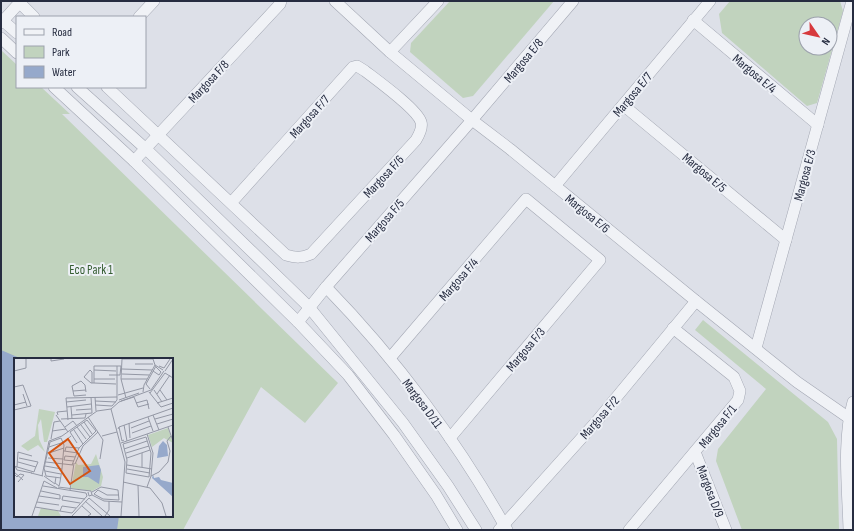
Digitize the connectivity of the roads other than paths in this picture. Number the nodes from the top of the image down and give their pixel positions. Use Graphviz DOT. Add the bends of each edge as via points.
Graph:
graph roads {
  1 [pos="154,1"];
  2 [pos="282,1"];
  3 [pos="335,1"];
  4 [pos="438,1"];
  5 [pos="573,1"];
  6 [pos="710,1"];
  7 [pos="852,1"];
  8 [pos="20,2"];
  9 [pos="33,16"];
  10 [pos="140,16"];
  11 [pos="693,20"];
  12 [pos="2,21"];
  13 [pos="16,32"];
  14 [pos="1,38"];
  15 [pos="16,51"];
  16 [pos="390,52"];
  17 [pos="55,88"];
  18 [pos="78,88"];
  19 [pos="108,88"];
  20 [pos="395,95"];
  21 [pos="623,105"];
  22 [pos="472,120"];
  23 [pos="818,125"];
  24 [pos="159,135"];
  25 [pos="146,148"];
  26 [pos="134,161"];
  27 [pos="555,186"];
  28 [pos="526,199"];
  29 [pos="231,203"];
  30 [pos="786,240"];
  31 [pos="326,287"];
  32 [pos="696,301"];
  33 [pos="309,307"];
  34 [pos="298,322"];
  35 [pos="673,328"];
  36 [pos="756,348"];
  37 [pos="390,358"];
  38 [pos="853,402"];
  39 [pos="851,419"];
  40 [pos="450,438"];
  41 [pos="850,443"];
  42 [pos="696,452"];
  43 [pos="503,528"];
  44 [pos="457,530"];
  45 [pos="476,530"];
  46 [pos="629,530"];
  47 [pos="726,530"];
  48 [pos="849,530"];
  1 -- 10 [label="street"];
  2 -- 24 [label="street, Margosa F/8"];
  3 -- 16 [label="street, Margosa E/6"];
  4 -- 16 [label="street"];
  5 -- 22 [label="street, Margosa E/8"];
  6 -- 11 [label="street, Margosa E/7"];
  7 -- 23 [label="street, Margosa E/3"];
  8 -- 9 [label="street"];
  8 -- 12 [label="street"];
  11 -- 21 [label="street, Margosa E/7"];
  11 -- 23 [label="street, Margosa E/4"];
  12 -- 13 [label="street"];
  14 -- 15 [label="street"];
  16 -- 22 [label="street, Margosa E/6"];
  17 -- 26 [label="street"];
  18 -- 25 [label="street"];
  19 -- 24 [label="street"];
  20 -- 29 [label="street, Margosa F/7" via="362,68 353,67"];
  20 -- 29 [label="street, Margosa F/6" via="416,113 422,123 421,131 416,140 311,254 295,258 286,255"];
  21 -- 27 [label="street, Margosa E/7"];
  21 -- 30 [label="street, Margosa E/5"];
  22 -- 27 [label="street, Margosa E/6"];
  22 -- 31 [label="street, Margosa F/5"];
  23 -- 30 [label="street, Margosa E/3"];
  24 -- 25 [label="street, Margosa F/8"];
  24 -- 29 [label="street"];
  25 -- 26 [label="street, Margosa F/8"];
  25 -- 33 [label="street"];
  26 -- 34 [label="street"];
  27 -- 32 [label="street, Margosa E/6"];
  28 -- 37 [label="street, Margosa F/4"];
  28 -- 40 [label="street, Margosa F/3" via="600,260"];
  30 -- 36 [label="street, Margosa E/3"];
  31 -- 33 [label="street, Margosa F/5"];
  31 -- 37 [label="street, Margosa D/11"];
  32 -- 35 [label="street, Margosa F/2"];
  32 -- 36 [label="street, Margosa E/6"];
  33 -- 34 [label="street, Margosa F/5"];
  33 -- 45 [label="street" via="403,423"];
  34 -- 44 [label="street" via="348,375 394,435"];
  35 -- 42 [label="street, Margosa F/1" via="734,377 740,391 738,400"];
  35 -- 43 [label="street, Margosa F/2" via="596,422"];
  36 -- 39 [label="street, Margosa E/6" via="798,382"];
  37 -- 40 [label="street, Margosa D/11"];
  38 -- 39 [label="street"];
  39 -- 41 [label="street"];
  40 -- 43 [label="street, Margosa D/11"];
  41 -- 48 [label="street"];
  42 -- 46 [label="street, Margosa F/1"];
  42 -- 47 [label="street, Margosa D/9"];
}
